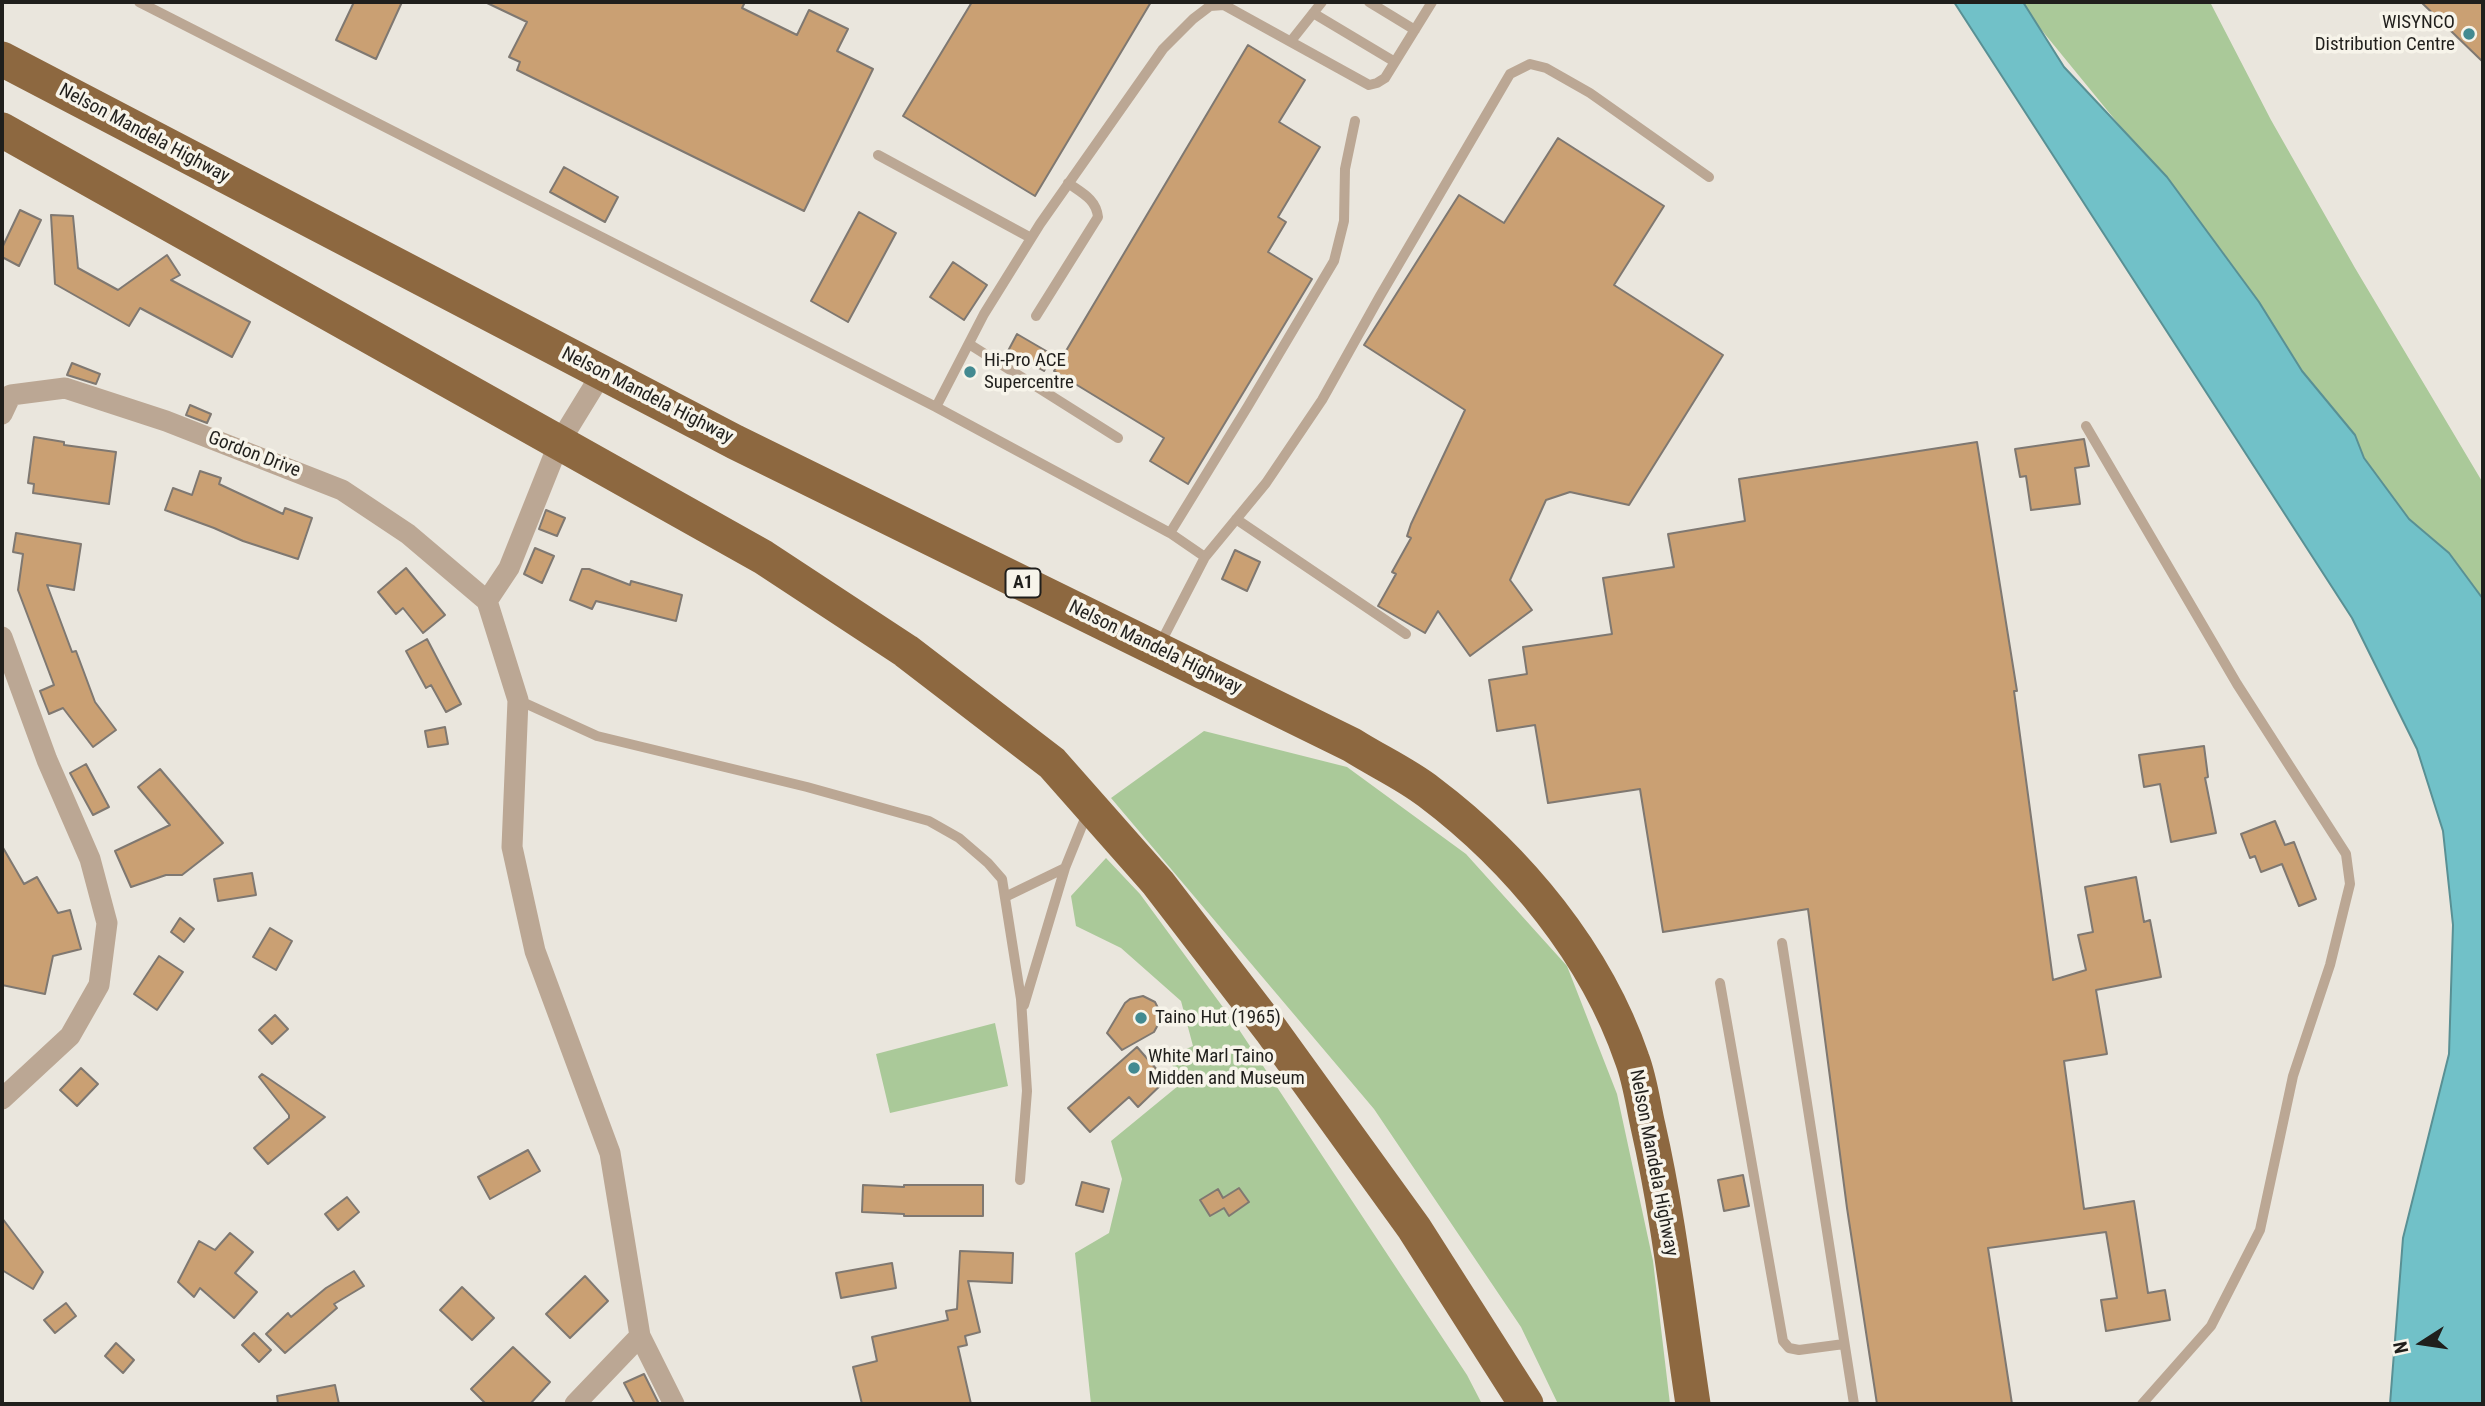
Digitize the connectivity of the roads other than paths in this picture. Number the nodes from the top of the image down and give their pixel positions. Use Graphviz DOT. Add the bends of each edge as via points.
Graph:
graph roads {
  1 [pos="139,2"];
  2 [pos="1322,2"];
  3 [pos="1369,2"];
  4 [pos="1432,2"];
  5 [pos="1212,4"];
  6 [pos="1314,13"];
  7 [pos="1415,30"];
  8 [pos="1291,41"];
  9 [pos="2,59"];
  10 [pos="1395,62"];
  11 [pos="1354,121"];
  12 [pos="2,130"];
  13 [pos="878,155"];
  14 [pos="1709,177"];
  15 [pos="1068,183"];
  16 [pos="1031,238"];
  17 [pos="1036,316"];
  18 [pos="969,344"];
  19 [pos="601,373"];
  20 [pos="6,392"];
  21 [pos="936,407"];
  22 [pos="2,414"];
  23 [pos="2086,426"];
  24 [pos="1118,438"];
  25 [pos="559,443"];
  26 [pos="1236,519"];
  27 [pos="1170,533"];
  28 [pos="1205,557"];
  29 [pos="488,601"];
  30 [pos="1406,634"];
  31 [pos="2,637"];
  32 [pos="1158,648"];
  33 [pos="518,700"];
  34 [pos="1090,805"];
  35 [pos="1065,869"];
  36 [pos="1005,897"];
  37 [pos="1782,943"];
  38 [pos="1720,983"];
  39 [pos="1022,1012"];
  40 [pos="2,1099"];
  41 [pos="1020,1181"];
  42 [pos="640,1336"];
  43 [pos="1844,1344"];
  44 [pos="575,1404"];
  45 [pos="674,1404"];
  46 [pos="1526,1404"];
  47 [pos="1693,1404"];
  48 [pos="1854,1404"];
  49 [pos="2142,1404"];
  1 -- 21 [label="lane"];
  2 -- 6 [label="lane"];
  3 -- 7 [label="lane"];
  4 -- 7 [label="lane"];
  5 -- 8 [label="lane" via="1224,5"];
  5 -- 15 [label="lane" via="1163,49"];
  6 -- 8 [label="lane"];
  6 -- 10 [label="lane"];
  7 -- 10 [label="lane"];
  8 -- 10 [label="lane" via="1369,85 1385,78"];
  9 -- 19 [label="highway, Nelson Mandela Highway / A1"];
  11 -- 27 [label="lane" via="1345,169 1344,220 1334,261"];
  12 -- 25 [label="highway"];
  13 -- 16 [label="lane"];
  14 -- 26 [label="lane" via="1590,93 1546,68 1530,64 1510,74 1322,400"];
  15 -- 16 [label="lane"];
  15 -- 17 [label="lane" via="1089,197 1098,217"];
  16 -- 18 [label="lane"];
  18 -- 21 [label="lane"];
  18 -- 24 [label="lane"];
  19 -- 25 [label="street"];
  19 -- 32 [label="highway, Nelson Mandela Highway / A1"];
  20 -- 22 [label="street, Gordon Drive"];
  20 -- 29 [label="street, Gordon Drive" via="65,388 166,421 342,490 408,534"];
  21 -- 27 [label="lane"];
  23 -- 49 [label="lane" via="2237,684 2346,854 2350,884 2330,965 2293,1076 2260,1230 2211,1326"];
  25 -- 29 [label="street" via="509,568"];
  25 -- 34 [label="highway" via="763,557 906,651 1052,764"];
  26 -- 28 [label="lane"];
  26 -- 30 [label="lane"];
  27 -- 28 [label="lane"];
  28 -- 32 [label="lane"];
  29 -- 33 [label="street"];
  31 -- 40 [label="street" via="90,859 107,923 99,985 70,1036"];
  32 -- 47 [label="highway, Nelson Mandela Highway / A1" via="1352,745 1429,791 1532,887 1571,937 1600,986 1633,1059 1658,1171"];
  33 -- 36 [label="lane" via="597,736 929,821 959,838 988,863 1002,879"];
  33 -- 42 [label="street" via="512,846 535,951 610,1153"];
  34 -- 35 [label="lane"];
  34 -- 46 [label="highway" via="1272,1030 1414,1228"];
  35 -- 36 [label="lane"];
  35 -- 39 [label="lane"];
  36 -- 39 [label="lane"];
  37 -- 43 [label="lane"];
  38 -- 43 [label="lane" via="1783,1340 1789,1348 1799,1350"];
  39 -- 41 [label="lane" via="1027,1091"];
  42 -- 44 [label="street"];
  42 -- 45 [label="street"];
  43 -- 48 [label="lane"];
}
